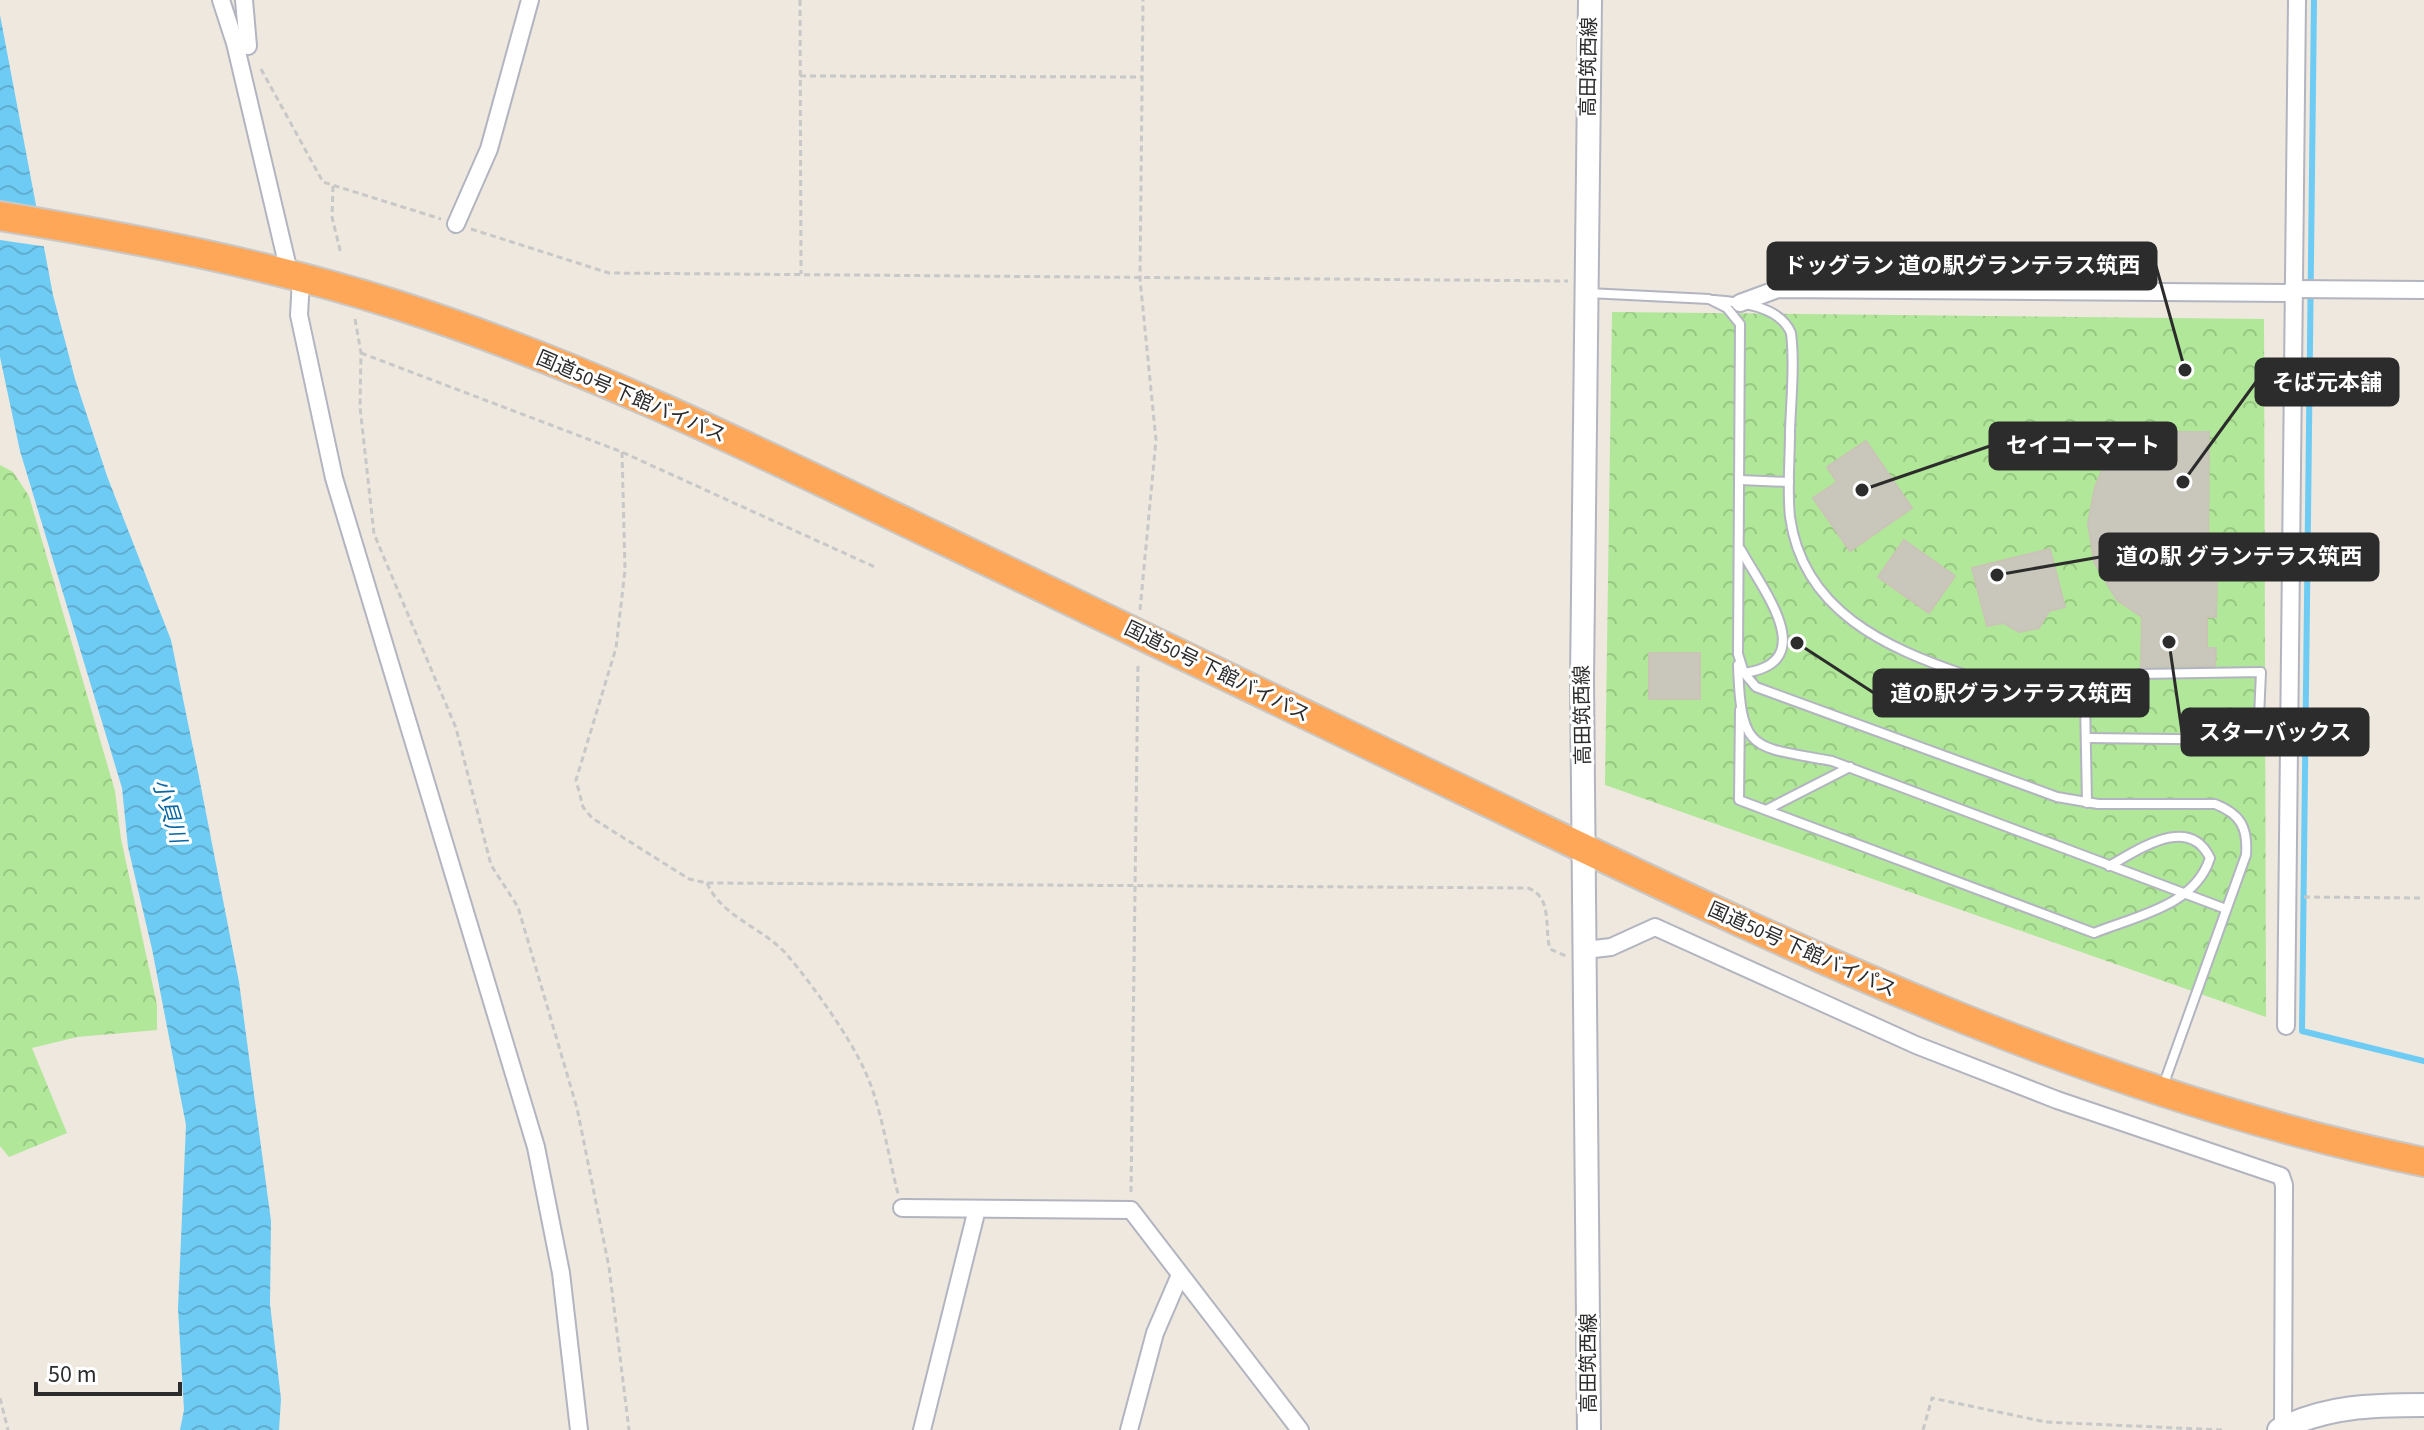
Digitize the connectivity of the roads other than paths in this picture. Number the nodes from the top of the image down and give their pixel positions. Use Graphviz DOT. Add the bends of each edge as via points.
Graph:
graph roads {
  1 [pos="221,0"];
  2 [pos="244,0"];
  3 [pos="530,0"];
  4 [pos="1590,0"];
  5 [pos="2297,0"];
  6 [pos="248,46"];
  7 [pos="0,216"];
  8 [pos="456,224"];
  9 [pos="289,276"];
  10 [pos="1585,287"];
  11 [pos="2301,290"];
  12 [pos="2424,290"];
  13 [pos="1709,299"];
  14 [pos="1740,303"];
  15 [pos="1740,480"];
  16 [pos="1789,482"];
  17 [pos="1739,548"];
  18 [pos="1738,654"];
  19 [pos="1744,673"];
  20 [pos="2085,707"];
  21 [pos="1740,710"];
  22 [pos="2086,738"];
  23 [pos="1850,767"];
  24 [pos="2087,803"];
  25 [pos="1766,810"];
  26 [pos="1585,849"];
  27 [pos="2109,866"];
  28 [pos="2187,895"];
  29 [pos="2226,909"];
  30 [pos="1585,954"];
  31 [pos="2286,1026"];
  32 [pos="2161,1090"];
  33 [pos="2424,1162"];
  34 [pos="902,1208"];
  35 [pos="977,1209"];
  36 [pos="1180,1275"];
  37 [pos="2424,1405"];
  38 [pos="2282,1429"];
  39 [pos="579,1430"];
  40 [pos="922,1430"];
  41 [pos="1129,1430"];
  42 [pos="1300,1430"];
  43 [pos="1589,1430"];
  1 -- 9 [label="street"];
  2 -- 6 [label="street"];
  3 -- 8 [label="street" via="489,149"];
  4 -- 10 [label="main road, 高田筑西線"];
  5 -- 11 [label="street"];
  7 -- 9 [label="highway, 国道50号 下館バイパス"];
  9 -- 26 [label="highway, 国道50号 下館バイパス" via="396,305 497,341 739,442"];
  9 -- 39 [label="street" via="334,478 536,1147 561,1273"];
  10 -- 13 [label="lane"];
  10 -- 26 [label="main road, 高田筑西線"];
  11 -- 12 [label="street"];
  11 -- 14 [label="street" via="1778,289"];
  11 -- 31 [label="street"];
  13 -- 14 [label="lane"];
  13 -- 15 [label="lane" via="1727,308 1740,324"];
  14 -- 16 [label="lane" via="1779,316 1791,333"];
  15 -- 16 [label="lane"];
  15 -- 17 [label="lane"];
  16 -- 20 [label="lane" via="1799,553 1822,593 1847,620 1879,640 1967,675 2077,694"];
  17 -- 18 [label="lane"];
  17 -- 19 [label="lane" via="1782,627 1785,646 1779,659 1760,671"];
  18 -- 19 [label="lane"];
  18 -- 21 [label="lane"];
  19 -- 24 [label="lane" via="1767,693 2057,797"];
  20 -- 22 [label="lane"];
  20 -- 22 [label="lane" via="2133,707 2140,674 2261,672 2258,740"];
  21 -- 23 [label="lane" via="1749,735 1760,746"];
  21 -- 25 [label="lane" via="1739,800"];
  22 -- 24 [label="lane"];
  23 -- 25 [label="lane"];
  23 -- 27 [label="lane"];
  24 -- 29 [label="lane" via="2215,804 2232,811 2247,841"];
  25 -- 28 [label="lane" via="2094,933"];
  26 -- 30 [label="main road, 高田筑西線"];
  26 -- 32 [label="highway, 国道50号 下館バイパス" via="1870,981"];
  27 -- 28 [label="lane"];
  27 -- 28 [label="lane" via="2154,843 2191,836 2210,858"];
  28 -- 29 [label="lane"];
  29 -- 32 [label="lane"];
  30 -- 38 [label="street" via="1655,927 1930,1050 2057,1100 2281,1176"];
  30 -- 43 [label="main road, 高田筑西線"];
  32 -- 33 [label="highway, 国道50号 下館バイパス" via="2282,1128"];
  34 -- 35 [label="street"];
  35 -- 36 [label="street" via="1131,1210"];
  35 -- 40 [label="street"];
  36 -- 41 [label="street" via="1155,1333"];
  36 -- 42 [label="street"];
  37 -- 38 [label="main road" via="2358,1406 2313,1414"];
}
